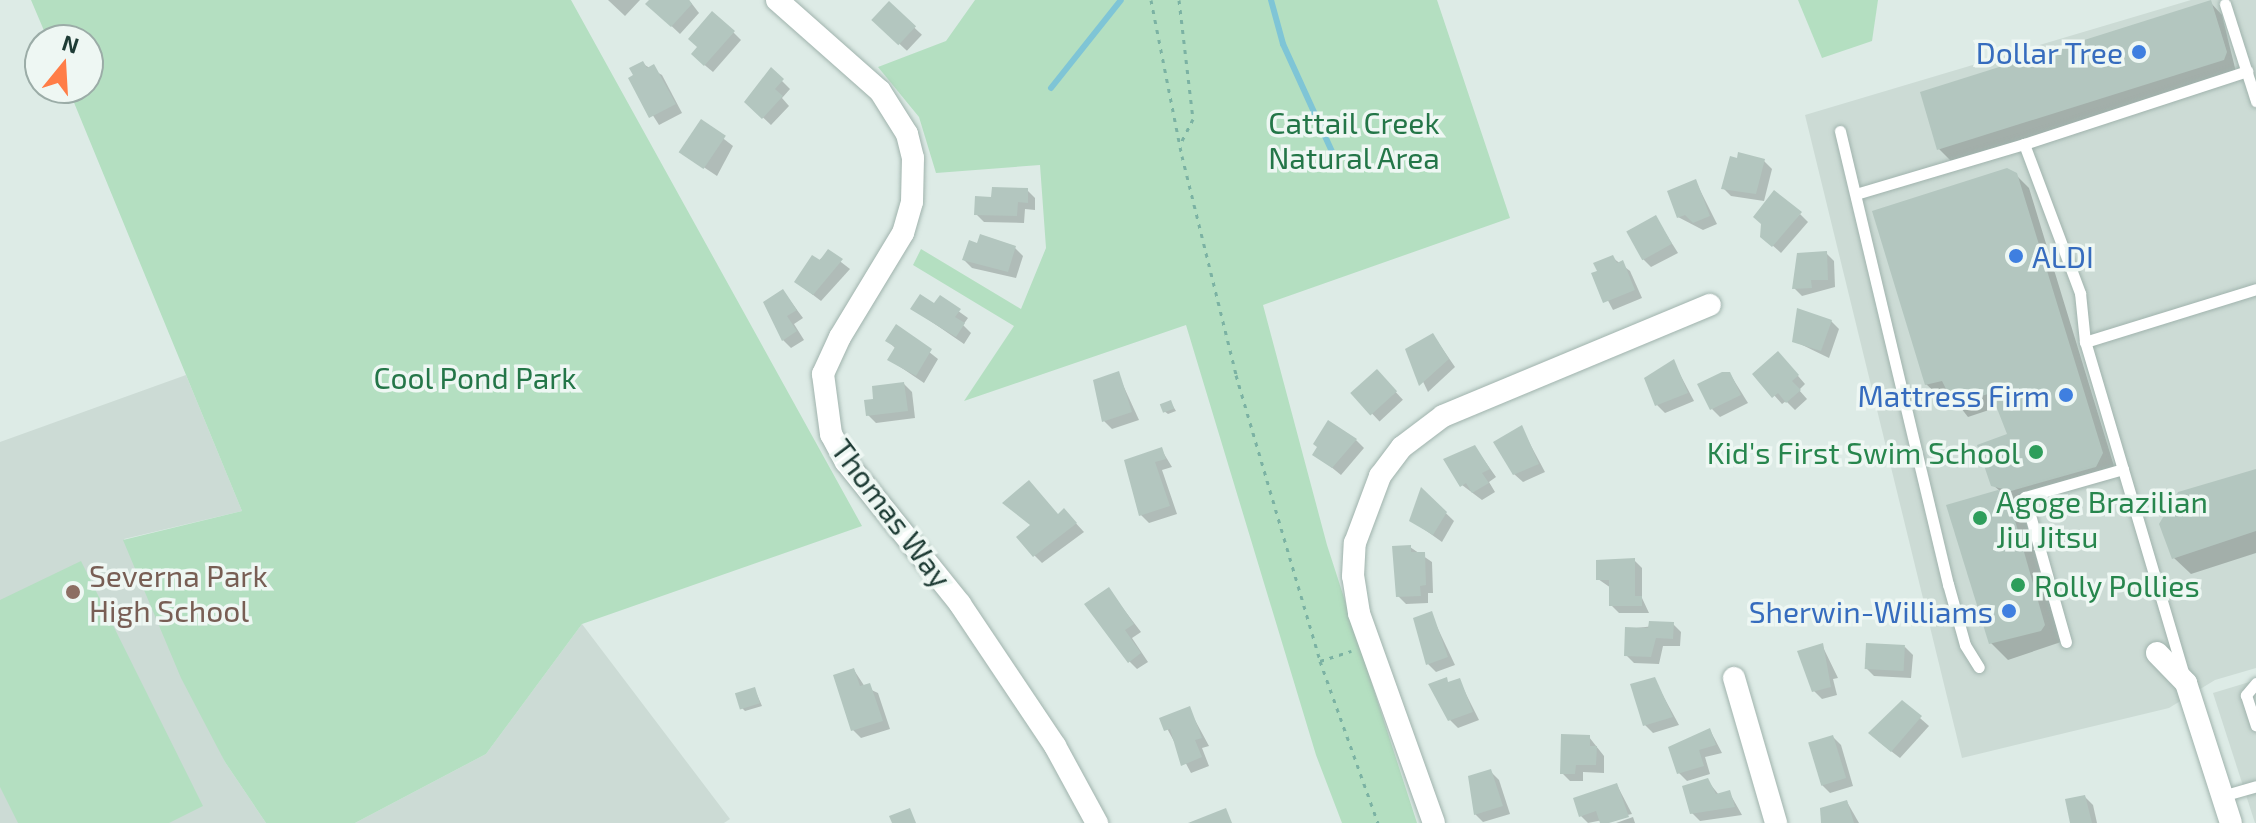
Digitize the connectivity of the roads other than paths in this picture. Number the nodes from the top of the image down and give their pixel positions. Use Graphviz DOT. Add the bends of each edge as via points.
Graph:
graph roads {
  1 [pos="777,0"];
  2 [pos="2225,4"];
  3 [pos="2247,71"];
  4 [pos="2256,101"];
  5 [pos="1840,131"];
  6 [pos="2024,144"];
  7 [pos="1856,194"];
  8 [pos="2256,289"];
  9 [pos="1710,305"];
  10 [pos="2085,342"];
  11 [pos="2123,469"];
  12 [pos="2066,642"];
  13 [pos="2157,653"];
  14 [pos="1979,667"];
  15 [pos="1734,678"];
  16 [pos="2186,683"];
  17 [pos="2256,683"];
  18 [pos="2256,725"];
  19 [pos="2256,786"];
  20 [pos="2222,796"];
  21 [pos="1097,823"];
  22 [pos="1434,823"];
  23 [pos="1776,823"];
  24 [pos="2231,823"];
  1 -- 21 [label="street, Thomas Way" via="880,91 907,134 913,158 912,202 903,233 823,374 831,434 846,462 960,604 1055,746"];
  2 -- 3 [label="lane"];
  3 -- 4 [label="lane"];
  3 -- 6 [label="lane"];
  5 -- 7 [label="lane"];
  6 -- 7 [label="lane"];
  6 -- 10 [label="lane" via="2080,293"];
  7 -- 14 [label="lane" via="1856,215 1897,361 1948,584 1965,645"];
  8 -- 10 [label="lane"];
  9 -- 22 [label="street" via="1471,402 1402,447 1380,476 1355,543 1353,576 1370,645"];
  10 -- 11 [label="lane"];
  11 -- 12 [label="lane" via="2025,497"];
  11 -- 16 [label="lane"];
  13 -- 16 [label="street"];
  15 -- 23 [label="street"];
  16 -- 20 [label="street"];
  17 -- 18 [label="lane" via="2246,695"];
  19 -- 20 [label="lane"];
  20 -- 24 [label="street"];
}
